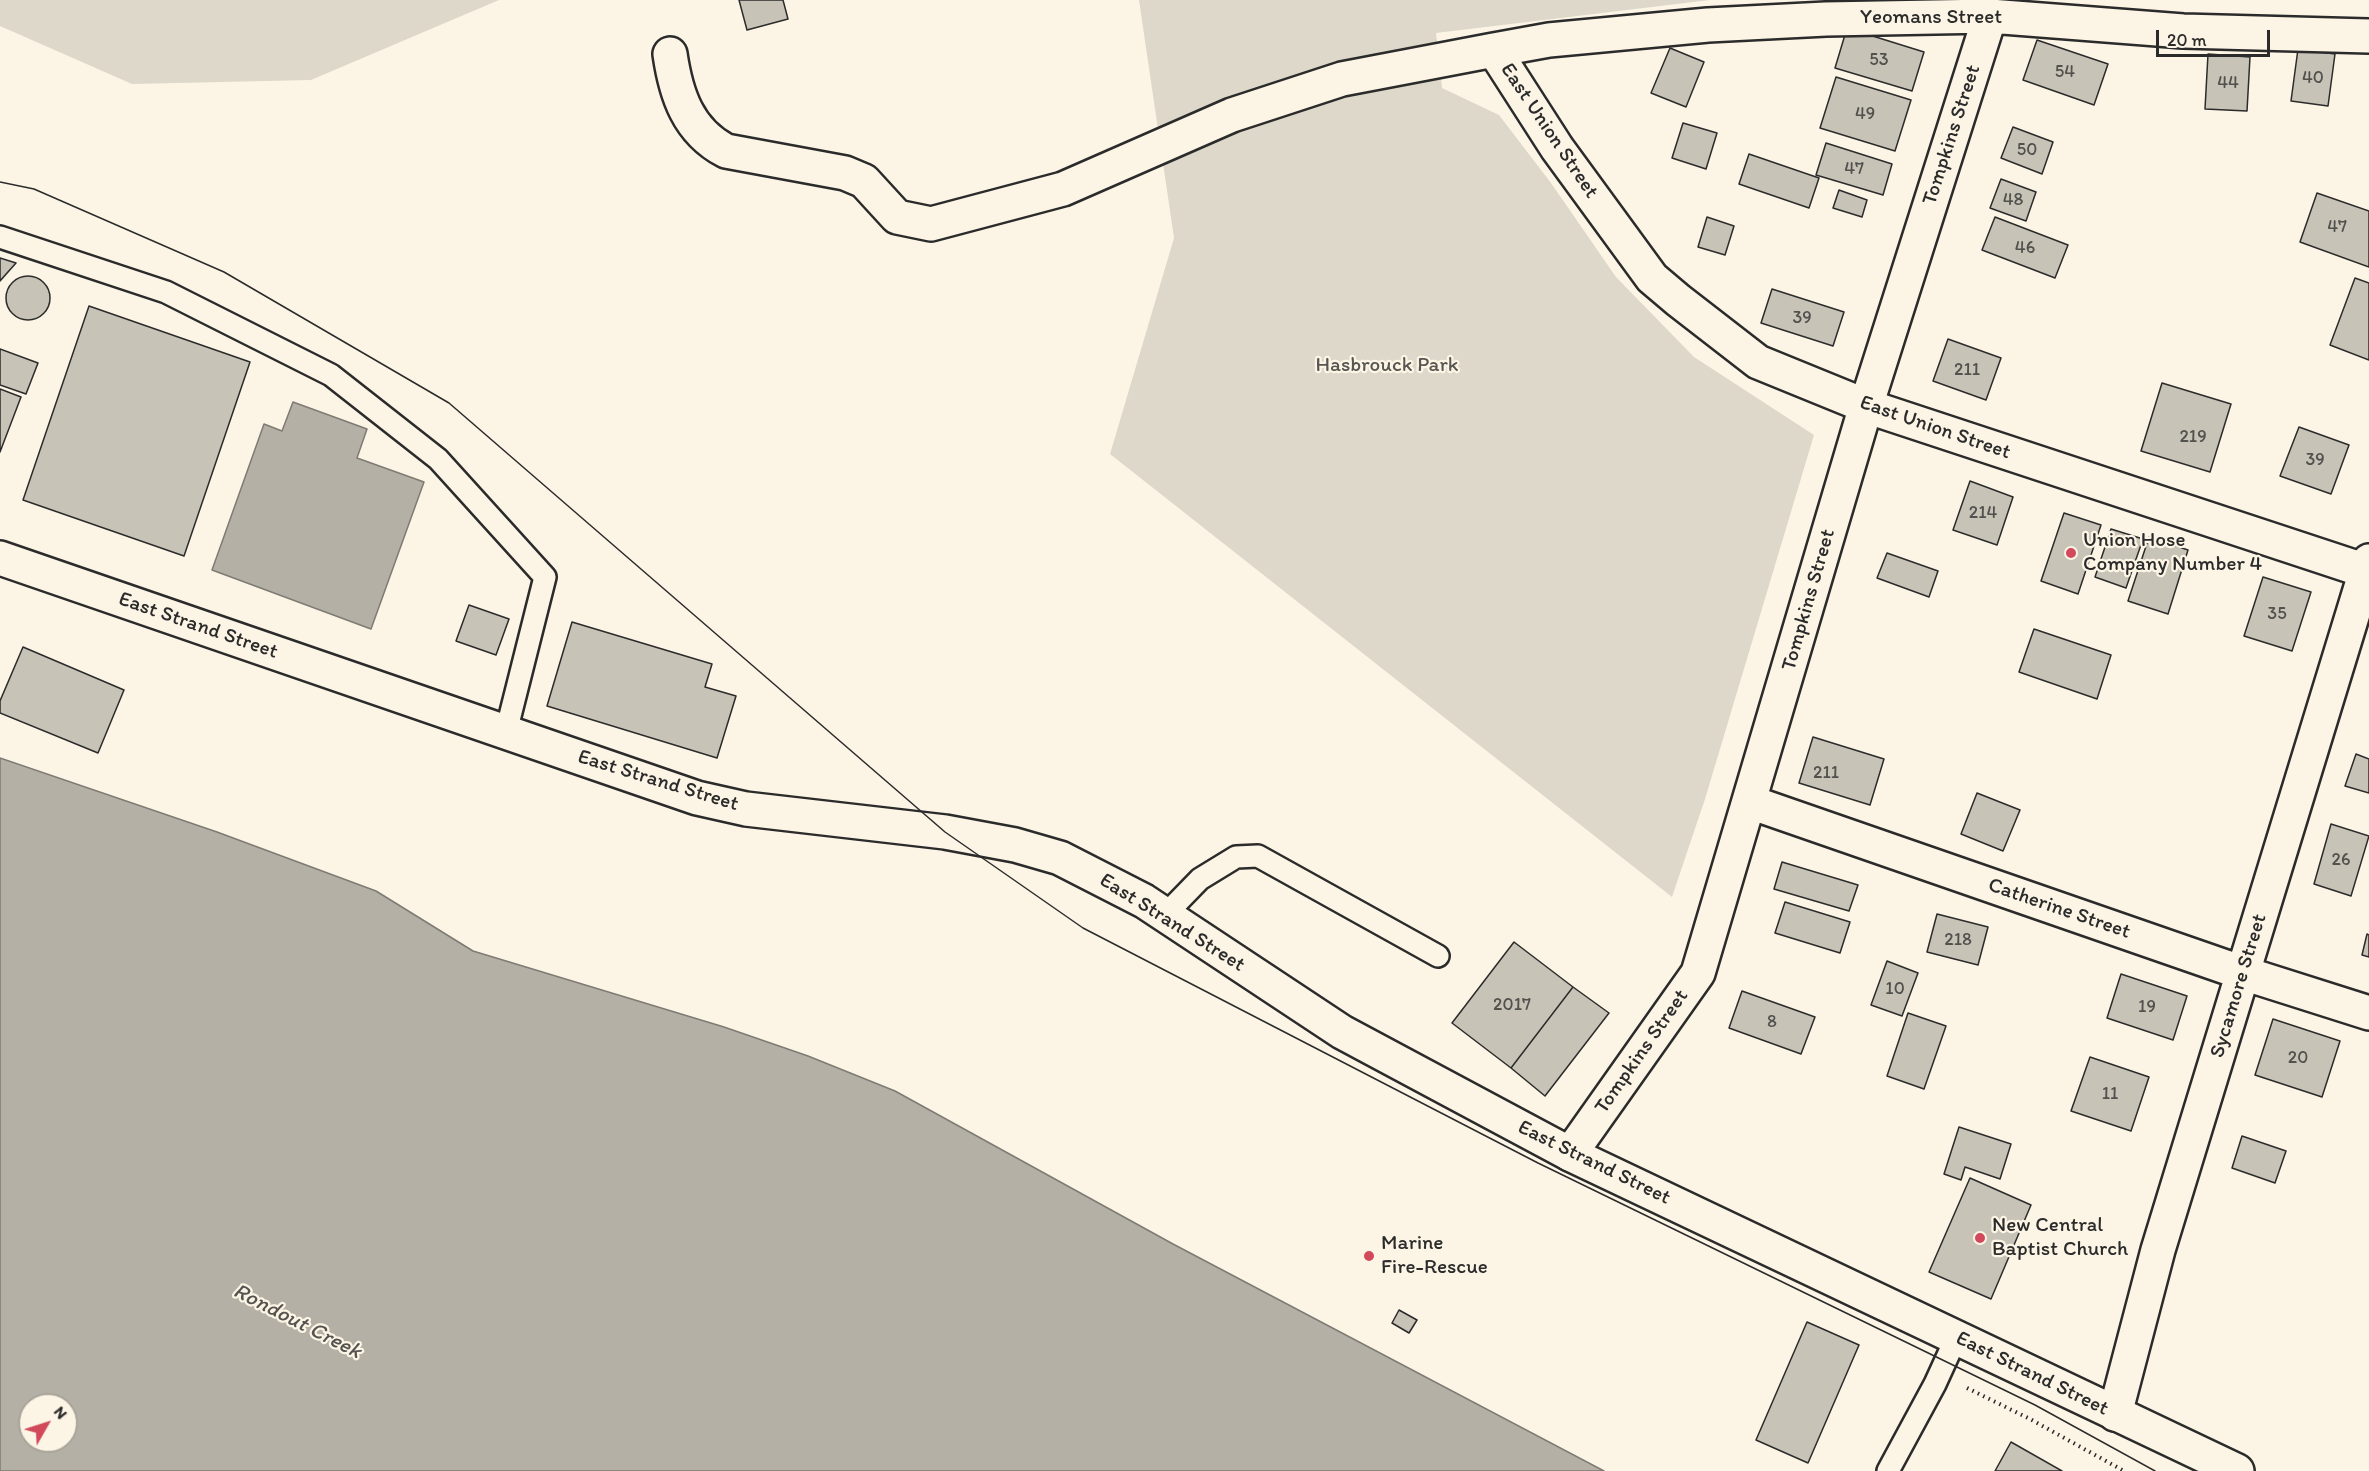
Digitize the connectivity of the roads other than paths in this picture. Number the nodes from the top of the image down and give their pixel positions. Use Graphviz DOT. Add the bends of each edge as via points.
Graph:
graph roads {
  1 [pos="1990,16"];
  2 [pos="2369,36"];
  3 [pos="1494,50"];
  4 [pos="670,54"];
  5 [pos="0,237"];
  6 [pos="1866,406"];
  7 [pos="0,558"];
  8 [pos="2368,568"];
  9 [pos="506,732"];
  10 [pos="1750,802"];
  11 [pos="1165,915"];
  12 [pos="1438,956"];
  13 [pos="2243,973"];
  14 [pos="2369,1013"];
  15 [pos="1570,1154"];
  16 [pos="1956,1338"];
  17 [pos="2115,1414"];
  18 [pos="1888,1471"];
  19 [pos="2237,1471"];
  1 -- 2 [label="street, Yeomans Street" via="2183,31"];
  1 -- 3 [label="street, Yeomans Street" via="1708,25 1549,40"];
  1 -- 6 [label="street, Tompkins Street"];
  3 -- 4 [label="street, East Union Street" via="1342,79 1232,115 1063,189 931,224 897,217 864,181 845,173 726,151 710,143 689,118 673,75"];
  3 -- 6 [label="street, East Union Street" via="1557,148 1652,278 1758,362"];
  5 -- 9 [label="lane" via="166,292 331,375 438,459 545,577"];
  6 -- 8 [label="street, East Union Street"];
  6 -- 10 [label="street, Tompkins Street"];
  7 -- 9 [label="street, East Strand Street"];
  8 -- 13 [label="street, Sycamore Street"];
  9 -- 11 [label="street, East Strand Street" via="697,798 746,809 945,832 1037,851 1060,858"];
  10 -- 13 [label="street, Catherine Street"];
  10 -- 15 [label="street, Tompkins Street" via="1698,974"];
  11 -- 12 [label="lane" via="1200,879 1236,857 1258,856"];
  11 -- 15 [label="street, East Strand Street" via="1342,1032"];
  13 -- 14 [label="street, Catherine Street"];
  13 -- 17 [label="street, Sycamore Street" via="2158,1250"];
  15 -- 16 [label="street, East Strand Street"];
  16 -- 17 [label="street, East Strand Street"];
  16 -- 18 [label="lane"];
  17 -- 19 [label="street, East Strand Street"];
}
